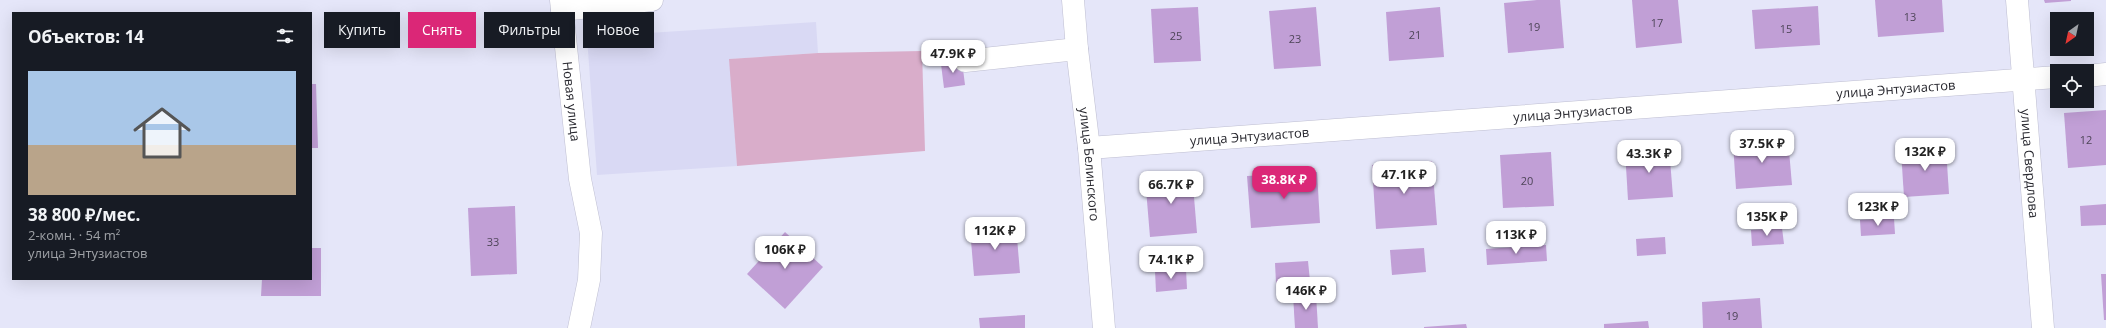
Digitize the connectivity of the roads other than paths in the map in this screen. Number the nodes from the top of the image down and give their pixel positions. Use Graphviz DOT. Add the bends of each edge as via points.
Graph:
graph roads {
  1 [pos="652,0"];
  2 [pos="1073,0"];
  3 [pos="2017,0"];
  4 [pos="561,5"];
  5 [pos="1077,49"];
  6 [pos="965,61"];
  7 [pos="2106,74"];
  8 [pos="2094,75"];
  9 [pos="2050,78"];
  10 [pos="2023,80"];
  11 [pos="1089,148"];
  12 [pos="579,328"];
  13 [pos="1104,328"];
  14 [pos="2043,328"];
  1 -- 4 [label="street"];
  2 -- 5 [label="street, улица Белинского"];
  3 -- 10 [label="street, улица Свердлова"];
  4 -- 12 [label="street, Новая улица" via="580,179 591,233 589,280"];
  5 -- 6 [label="street"];
  5 -- 11 [label="street, улица Белинского"];
  7 -- 8 [label="street"];
  9 -- 10 [label="street, улица Энтузиастов"];
  10 -- 11 [label="street, улица Энтузиастов"];
  10 -- 14 [label="street, улица Свердлова"];
  11 -- 13 [label="street, улица Белинского"];
}
